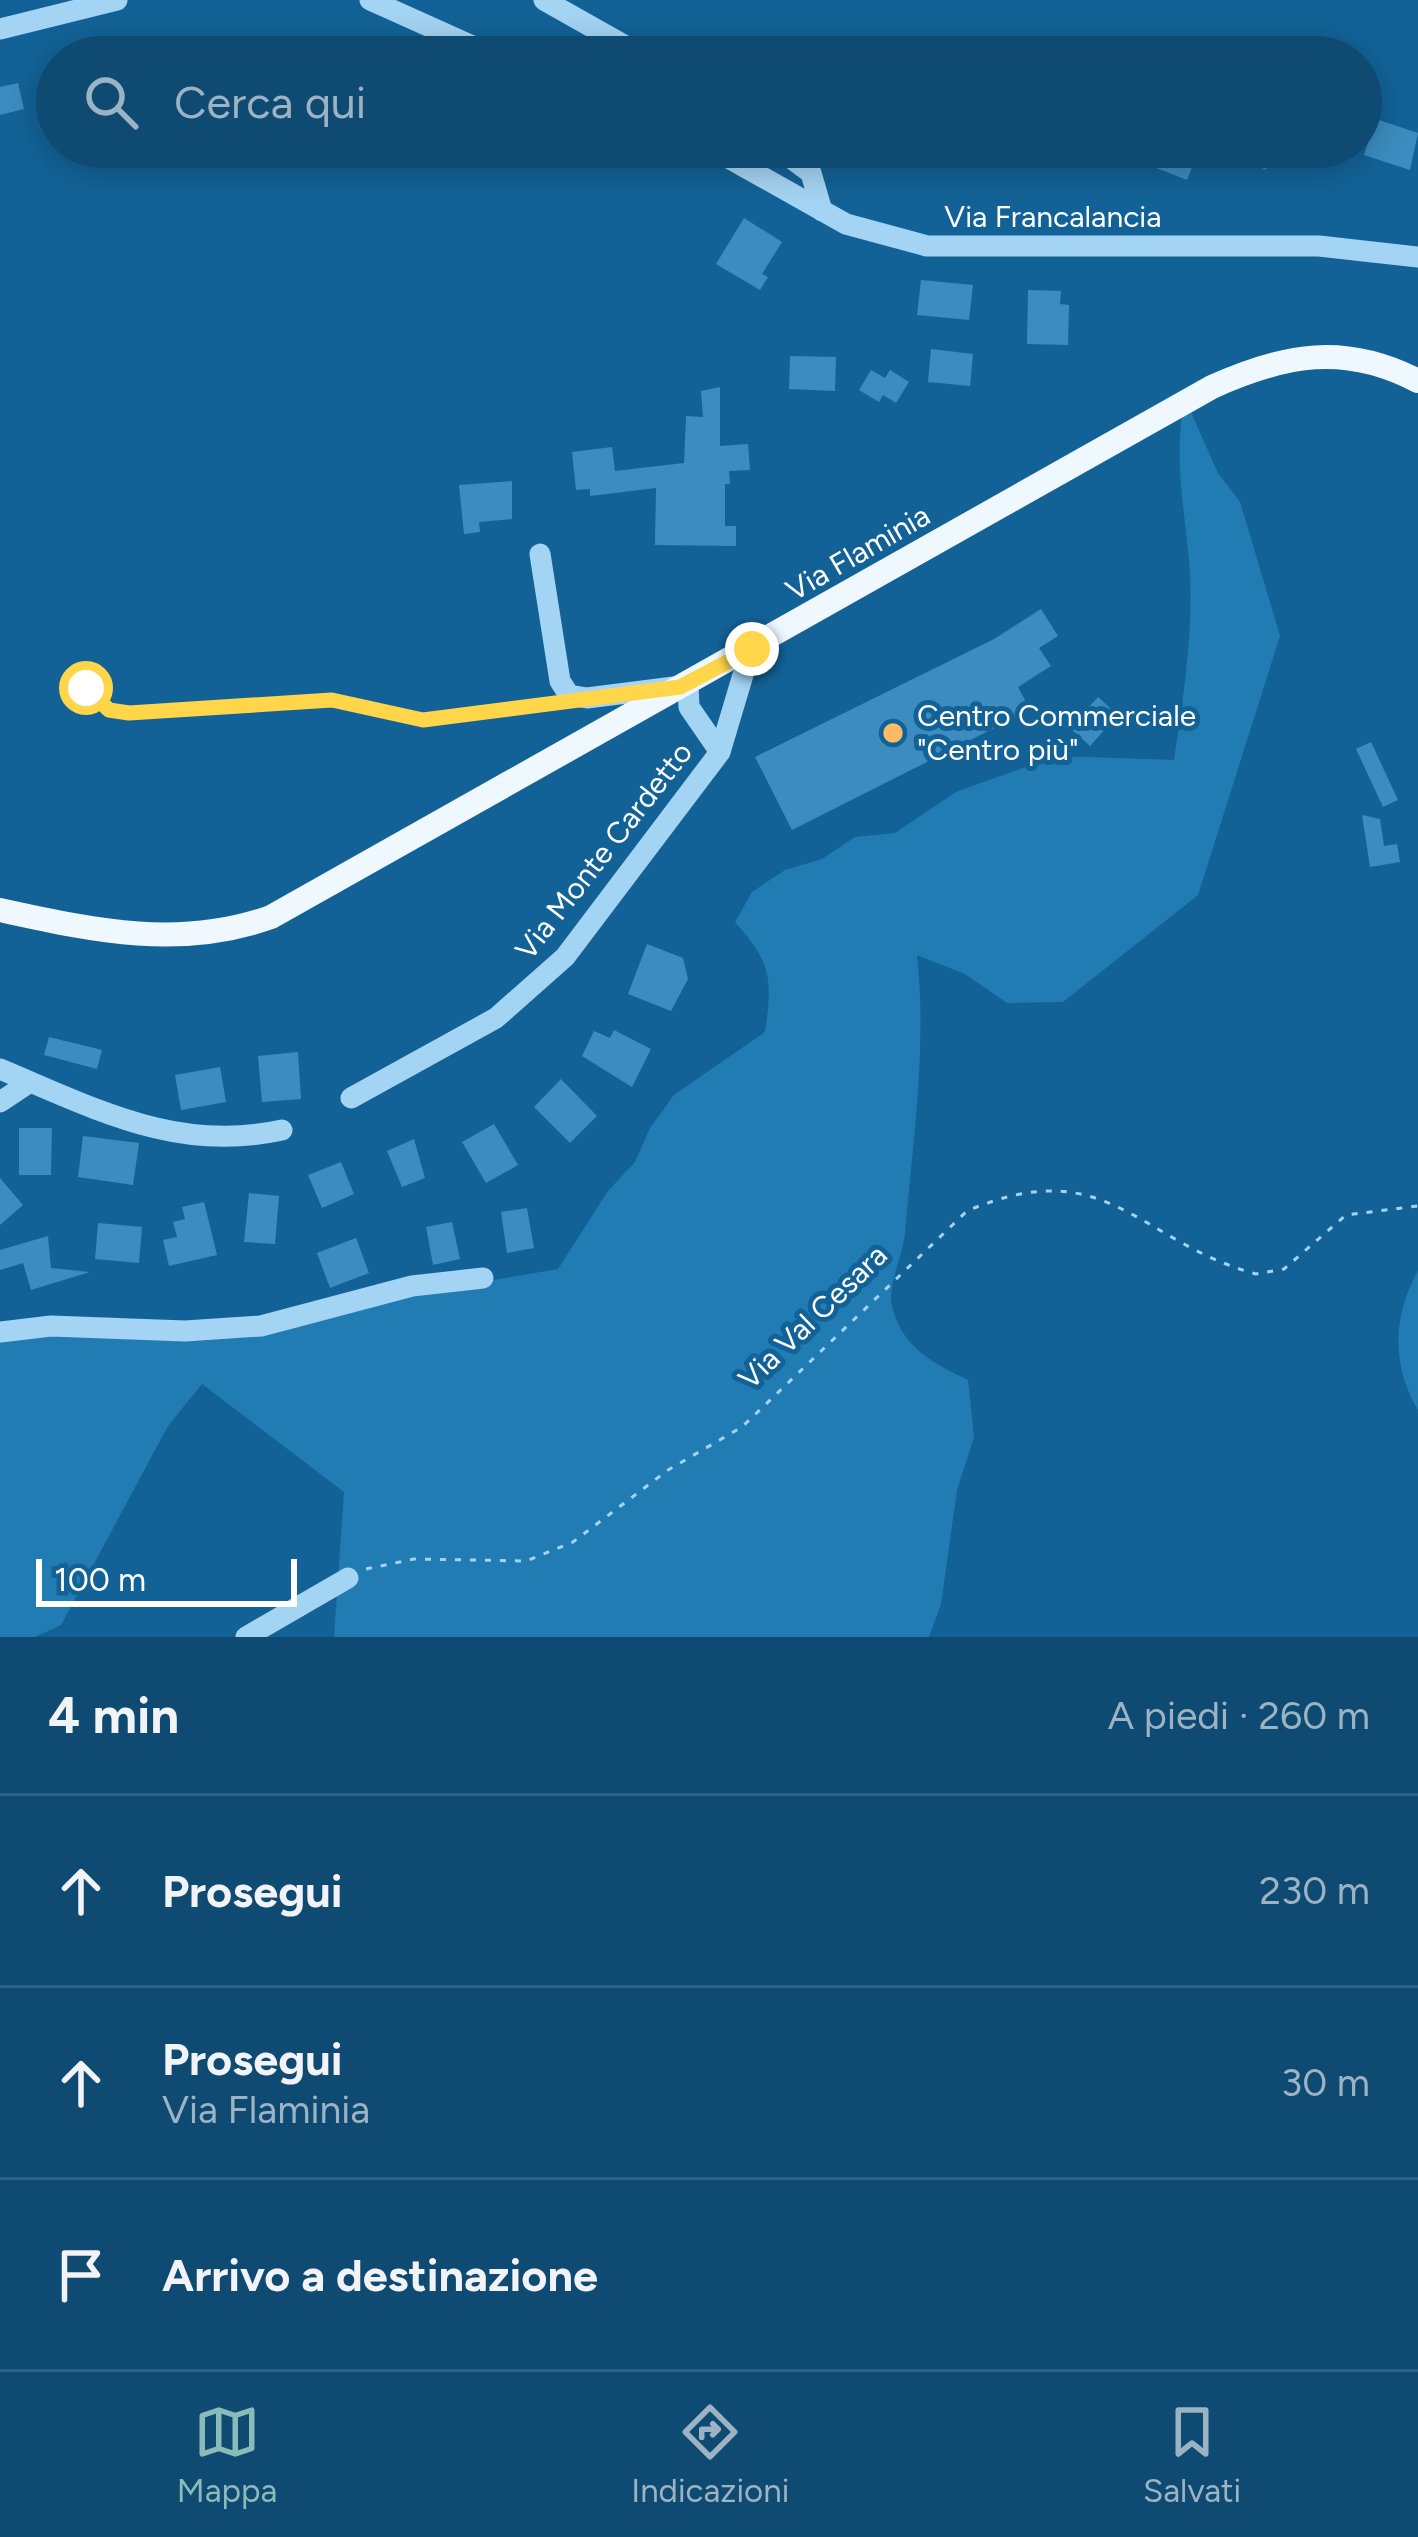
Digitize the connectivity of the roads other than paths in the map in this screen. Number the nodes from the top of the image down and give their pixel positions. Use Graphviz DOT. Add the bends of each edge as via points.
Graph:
graph roads {
  1 [pos="370,0"];
  2 [pos="544,0"];
  3 [pos="114,1"];
  4 [pos="0,29"];
  5 [pos="450,36"];
  6 [pos="608,36"];
  7 [pos="746,168"];
  8 [pos="804,168"];
  9 [pos="822,211"];
  10 [pos="1418,257"];
  11 [pos="1418,381"];
  12 [pos="539,554"];
  13 [pos="752,649"];
  14 [pos="722,665"];
  15 [pos="684,686"];
  16 [pos="742,688"];
  17 [pos="720,752"];
  18 [pos="0,910"];
  19 [pos="0,1069"];
  20 [pos="30,1082"];
  21 [pos="351,1098"];
  22 [pos="0,1102"];
  23 [pos="282,1130"];
  24 [pos="483,1278"];
  25 [pos="0,1332"];
  26 [pos="348,1578"];
  27 [pos="246,1637"];
  1 -- 5 [label="street"];
  2 -- 6 [label="street"];
  3 -- 4 [label="street"];
  7 -- 9 [label="street, Via Francalancia"];
  8 -- 9 [label="street"];
  9 -- 10 [label="street, Via Francalancia" via="927,246 1318,246"];
  11 -- 13 [label="main road, Via Flaminia" via="1327,354 1234,377"];
  12 -- 15 [label="street" via="560,681 575,697"];
  13 -- 14 [label="main road, Via Flaminia"];
  13 -- 16 [label="street, Via Monte Cardetto"];
  14 -- 15 [label="main road, Via Flaminia"];
  14 -- 16 [label="street"];
  15 -- 17 [label="street" via="688,707"];
  15 -- 18 [label="main road, Via Flaminia" via="318,895 255,922 144,936"];
  16 -- 17 [label="street, Via Monte Cardetto"];
  17 -- 21 [label="street, Via Monte Cardetto" via="538,985 470,1035"];
  19 -- 20 [label="street"];
  20 -- 22 [label="street"];
  20 -- 23 [label="street" via="197,1138"];
  24 -- 25 [label="street" via="412,1286 261,1326"];
  26 -- 27 [label="street"];
}
